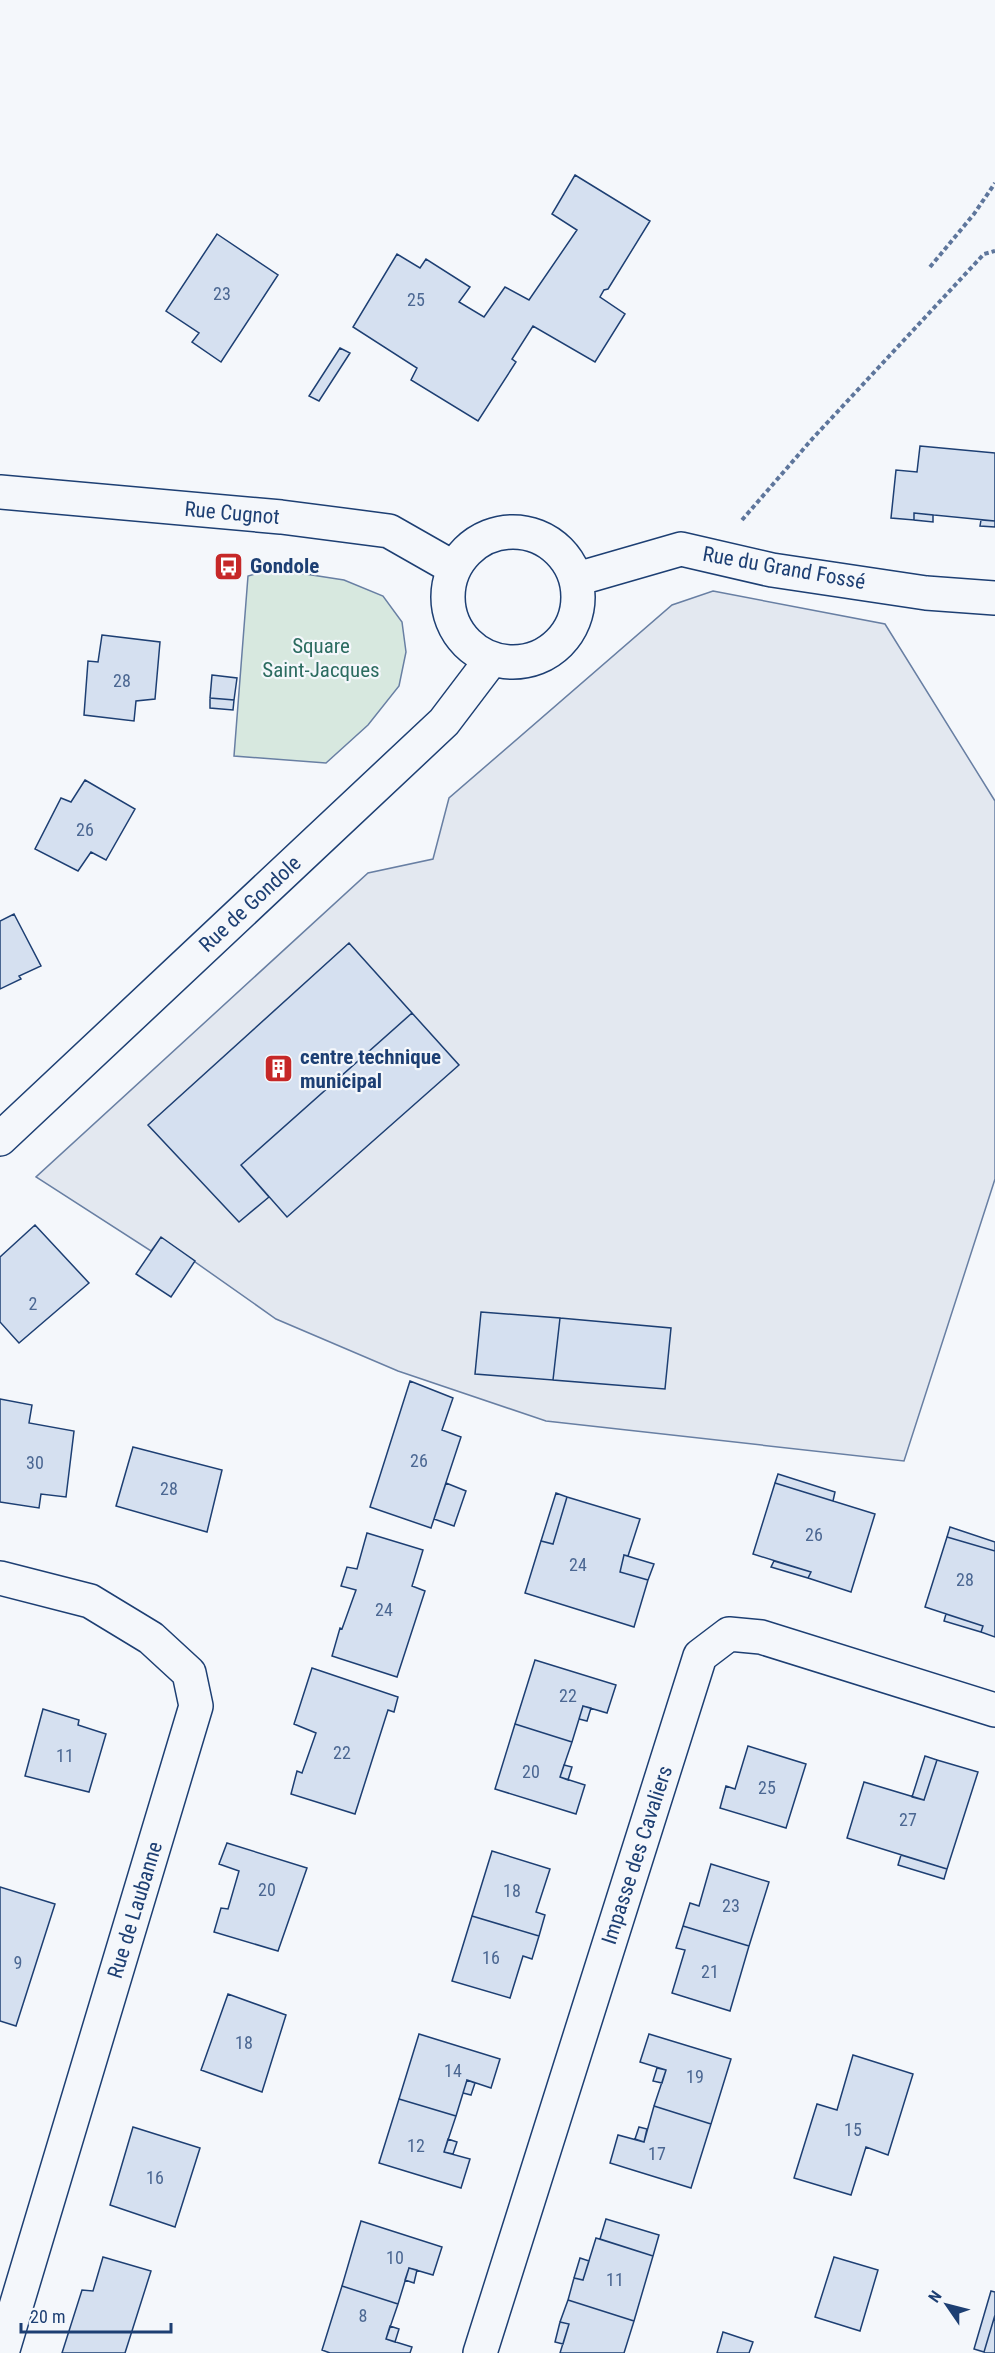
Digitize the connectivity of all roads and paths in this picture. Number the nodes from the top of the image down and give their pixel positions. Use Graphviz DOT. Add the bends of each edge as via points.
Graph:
graph roads {
  1 [pos="995,183"];
  2 [pos="995,251"];
  3 [pos="930,267"];
  4 [pos="0,498"];
  5 [pos="710,557"];
  6 [pos="454,568"];
  7 [pos="577,579"];
  8 [pos="995,598"];
  9 [pos="491,660"];
  10 [pos="0,1139"];
  11 [pos="0,1578"];
  12 [pos="995,1710"];
  13 [pos="2,2353"];
  14 [pos="480,2353"];
  1 -- 3 [label="path"];
  2 -- 5 [label="path" via="984,254 813,438"];
  4 -- 6 [label="street, Rue Cugnot" via="281,517 389,531"];
  5 -- 7 [label="street, Rue du Grand Fossé" via="681,549"];
  5 -- 8 [label="street, Rue du Grand Fossé" via="926,593"];
  6 -- 7 [label="street" via="467,550 487,537 508,531 531,533 551,543 567,559"];
  6 -- 9 [label="street" via="447,595 452,622 468,645"];
  7 -- 9 [label="street" via="579,603 573,626 558,645 538,658 515,663"];
  9 -- 10 [label="street, Rue de Gondole" via="444,722"];
  11 -- 13 [label="street, Rue de Laubanne" via="90,1601 151,1638 189,1673 196,1706"];
  12 -- 14 [label="street, Impasse des Cavaliers" via="761,1637 729,1634 700,1656"];
}
